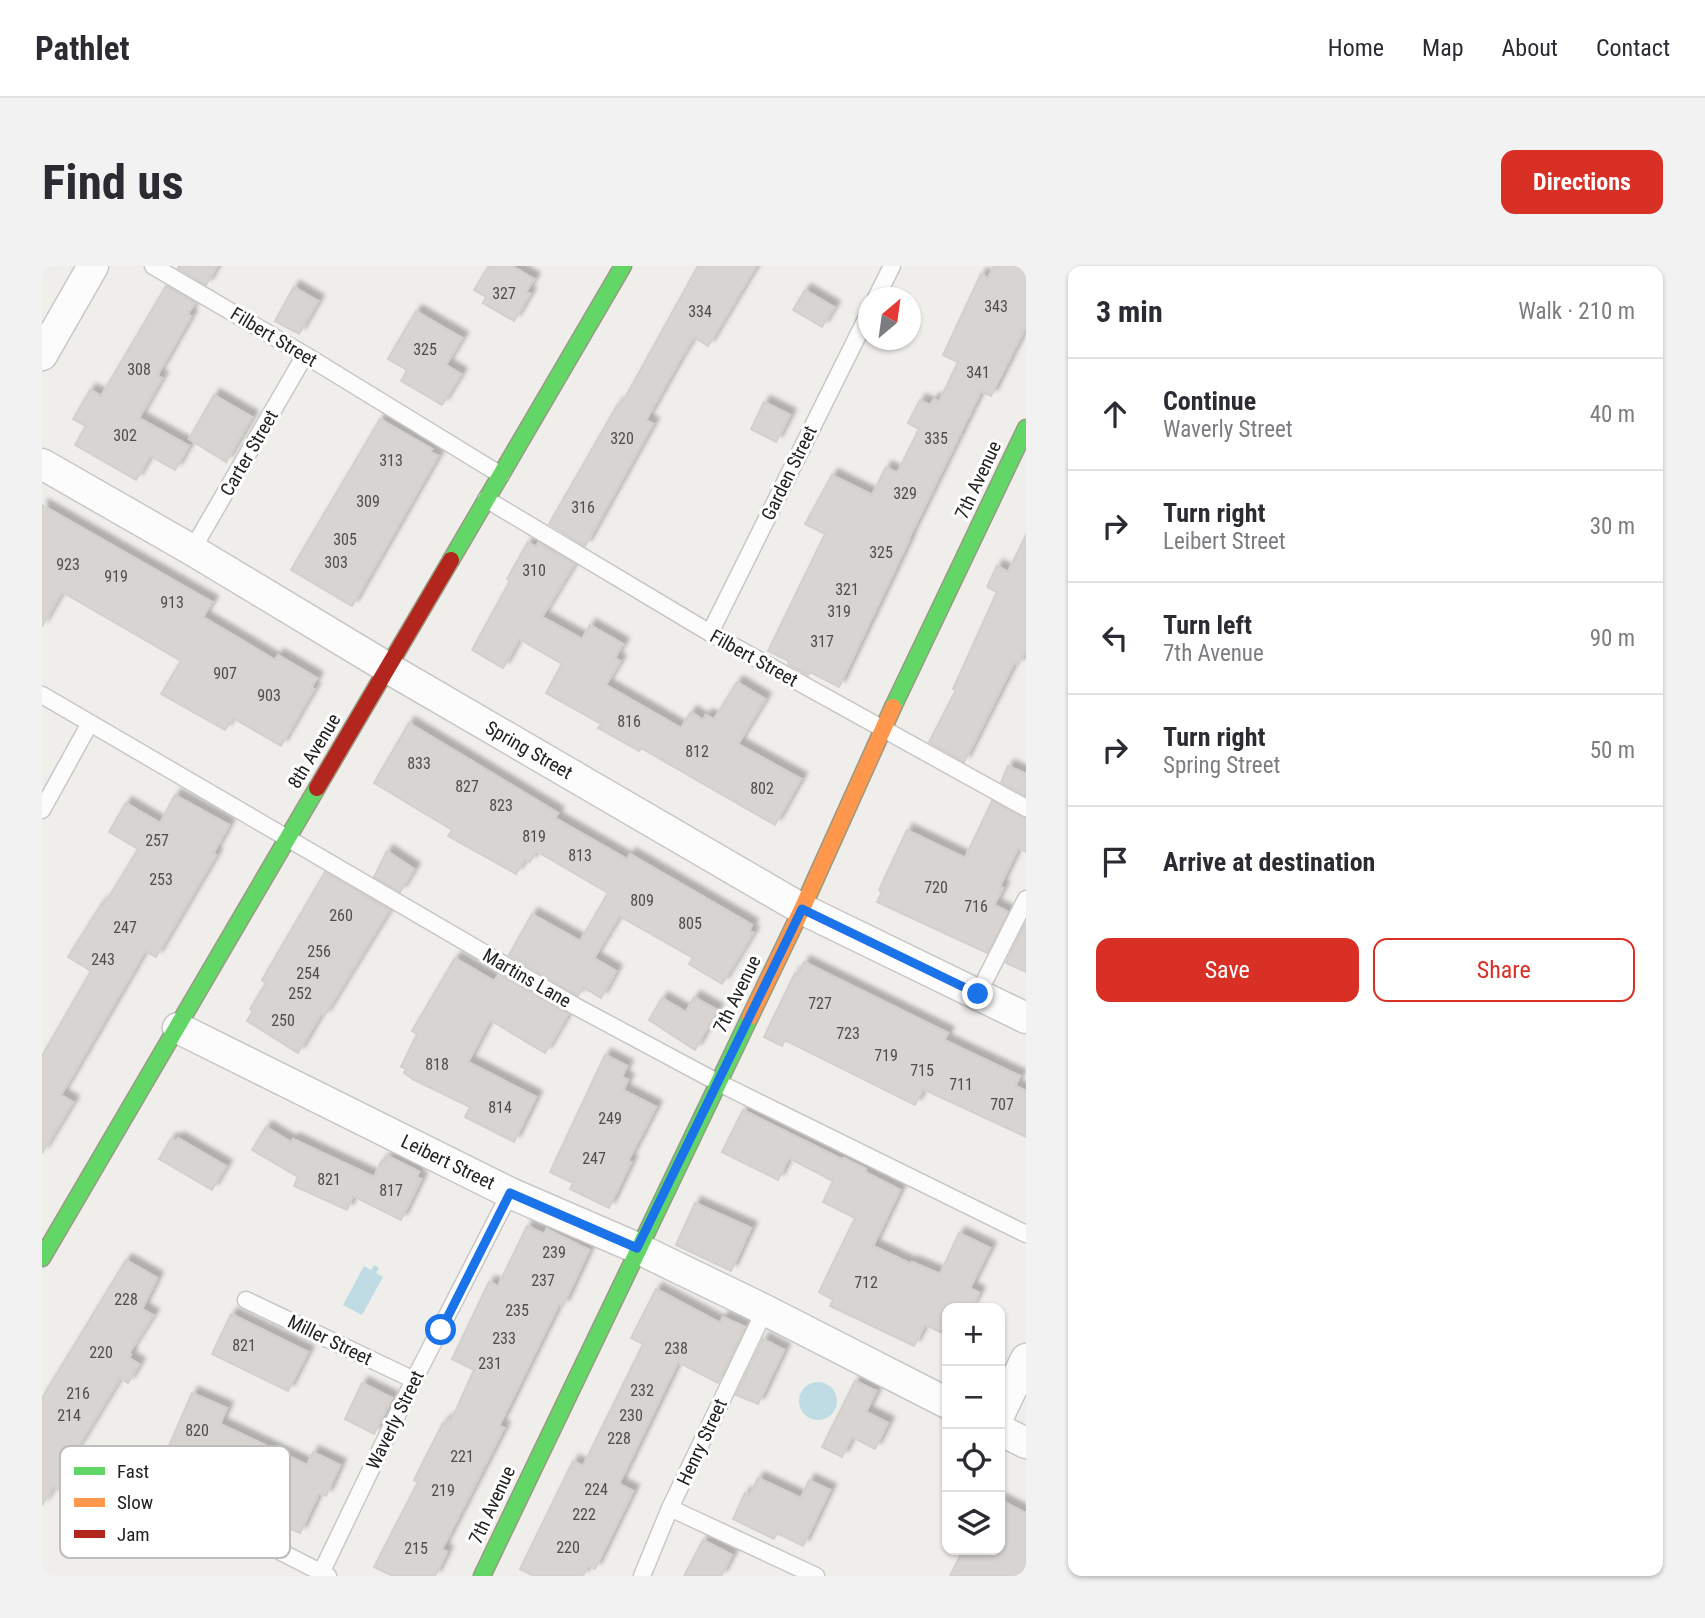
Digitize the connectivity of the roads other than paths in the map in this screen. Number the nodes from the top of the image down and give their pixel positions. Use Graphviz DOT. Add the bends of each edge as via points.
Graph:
graph roads {
  1 [pos="93,266"];
  2 [pos="153,266"];
  3 [pos="892,266"];
  4 [pos="615,269"];
  5 [pos="882,287"];
  6 [pos="858,335"];
  7 [pos="42,355"];
  8 [pos="305,355"];
  9 [pos="1026,428"];
  10 [pos="42,464"];
  11 [pos="501,475"];
  12 [pos="486,499"];
  13 [pos="192,550"];
  14 [pos="710,633"];
  15 [pos="388,668"];
  16 [pos="42,695"];
  17 [pos="90,723"];
  18 [pos="882,730"];
  19 [pos="1026,808"];
  20 [pos="42,810"];
  21 [pos="286,838"];
  22 [pos="1026,899"];
  23 [pos="802,909"];
  24 [pos="978,994"];
  25 [pos="1026,1018"];
  26 [pos="178,1028"];
  27 [pos="717,1082"];
  28 [pos="510,1193"];
  29 [pos="1026,1234"];
  30 [pos="637,1248"];
  31 [pos="42,1258"];
  32 [pos="246,1300"];
  33 [pos="765,1310"];
  34 [pos="1026,1359"];
  35 [pos="414,1380"];
  36 [pos="942,1400"];
  37 [pos="1005,1403"];
  38 [pos="1005,1432"];
  39 [pos="1026,1443"];
  40 [pos="670,1508"];
  41 [pos="290,1557"];
  42 [pos="324,1574"];
  43 [pos="482,1576"];
  44 [pos="642,1576"];
  45 [pos="816,1576"];
  1 -- 7 [label="street"];
  2 -- 8 [label="lane, Filbert Street"];
  3 -- 5 [label="lane"];
  4 -- 11 [label="street, 8th Avenue"];
  6 -- 14 [label="lane, Garden Street"];
  8 -- 11 [label="lane, Filbert Street"];
  8 -- 13 [label="lane, Carter Street"];
  9 -- 18 [label="street, 7th Avenue"];
  10 -- 13 [label="street, Spring Street"];
  11 -- 12 [label="street, 8th Avenue"];
  12 -- 14 [label="lane, Filbert Street"];
  12 -- 15 [label="street, 8th Avenue"];
  13 -- 15 [label="street, Spring Street"];
  14 -- 18 [label="lane, Filbert Street"];
  15 -- 21 [label="street, 8th Avenue"];
  15 -- 23 [label="street, Spring Street"];
  16 -- 17 [label="lane, Martins Lane"];
  17 -- 20 [label="lane"];
  17 -- 21 [label="lane, Martins Lane"];
  18 -- 19 [label="lane, Filbert Street"];
  18 -- 23 [label="street, 7th Avenue"];
  21 -- 26 [label="street, 8th Avenue"];
  21 -- 27 [label="lane, Martins Lane" via="575,1006"];
  22 -- 24 [label="lane"];
  23 -- 24 [label="street, Spring Street"];
  23 -- 27 [label="street, 7th Avenue"];
  24 -- 25 [label="street, Spring Street"];
  26 -- 28 [label="street, Leibert Street"];
  26 -- 31 [label="street, 8th Avenue"];
  27 -- 29 [label="lane, Martins Lane"];
  27 -- 30 [label="street, 7th Avenue"];
  28 -- 30 [label="street, Leibert Street"];
  28 -- 35 [label="lane, Waverly Street"];
  30 -- 33 [label="street, Leibert Street"];
  30 -- 43 [label="street, 7th Avenue"];
  32 -- 35 [label="lane, Miller Street"];
  33 -- 36 [label="street, Leibert Street"];
  33 -- 40 [label="lane, Henry Street"];
  34 -- 37 [label="street"];
  35 -- 42 [label="lane, Waverly Street"];
  38 -- 39 [label="street"];
  40 -- 44 [label="lane, Henry Street"];
  40 -- 45 [label="lane"];
  41 -- 42 [label="lane"];
}
